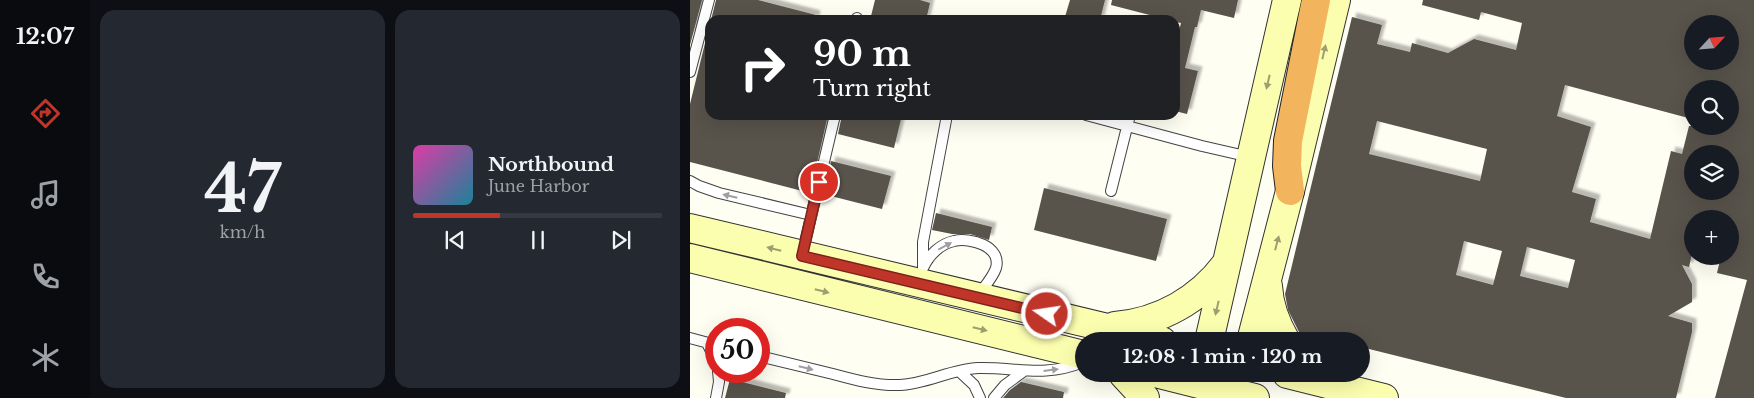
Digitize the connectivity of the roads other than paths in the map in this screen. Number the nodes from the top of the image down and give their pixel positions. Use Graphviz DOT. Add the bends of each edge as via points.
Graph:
graph roads {
  1 [pos="709,0"];
  2 [pos="1287,0"];
  3 [pos="1316,0"];
  4 [pos="1336,0"];
  5 [pos="705,15"];
  6 [pos="705,15"];
  7 [pos="690,72"];
  8 [pos="834,120"];
  9 [pos="946,120"];
  10 [pos="1105,120"];
  11 [pos="1129,120"];
  12 [pos="1127,126"];
  13 [pos="1251,157"];
  14 [pos="690,181"];
  15 [pos="1111,191"];
  16 [pos="1290,191"];
  17 [pos="811,215"];
  18 [pos="690,228"];
  19 [pos="802,256"];
  20 [pos="690,258"];
  21 [pos="1227,262"];
  22 [pos="921,275"];
  23 [pos="1267,279"];
  24 [pos="977,297"];
  25 [pos="1100,326"];
  26 [pos="1125,332"];
  27 [pos="1211,332"];
  28 [pos="1253,332"];
  29 [pos="1282,332"];
  30 [pos="690,338"];
  31 [pos="705,342"];
  32 [pos="1075,353"];
  33 [pos="770,359"];
  34 [pos="1075,364"];
  35 [pos="959,370"];
  36 [pos="1024,371"];
  37 [pos="1130,382"];
  38 [pos="1332,382"];
  39 [pos="719,383"];
  40 [pos="1199,385"];
  41 [pos="1242,391"];
  42 [pos="716,398"];
  43 [pos="980,398"];
  44 [pos="994,398"];
  45 [pos="1145,398"];
  46 [pos="1384,398"];
  1 -- 6 [label="lane"];
  2 -- 13 [label="main road, one-way"];
  3 -- 16 [label="highway" via="1290,129 1287,166"];
  16 -- 4 [label="main road, one-way"];
  5 -- 7 [label="lane"];
  8 -- 17 [label="lane"];
  9 -- 22 [label="lane" via="923,242"];
  10 -- 12 [label="lane"];
  11 -- 12 [label="lane"];
  12 -- 13 [label="lane"];
  12 -- 15 [label="lane"];
  13 -- 21 [label="main road"];
  17 -- 14 [label="lane, one-way" via="719,193"];
  23 -- 16 [label="main road, one-way"];
  17 -- 19 [label="lane"];
  19 -- 18 [label="main road, one-way"];
  19 -- 22 [label="main road"];
  20 -- 32 [label="main road, one-way"];
  21 -- 25 [label="main road" via="1206,287 1179,307 1141,322"];
  21 -- 27 [label="main road, one-way"];
  22 -- 24 [label="main road"];
  22 -- 24 [label="lane, one-way" via="928,258 948,243 963,240 988,247 995,255 996,266"];
  23 -- 28 [label="main road"];
  23 -- 29 [label="main road" via="1271,308"];
  24 -- 25 [label="main road"];
  25 -- 26 [label="main road"];
  30 -- 31 [label="lane"];
  33 -- 35 [label="lane, one-way" via="885,385 916,384"];
  36 -- 34 [label="lane, one-way"];
  35 -- 36 [label="lane"];
  35 -- 43 [label="lane"];
  36 -- 44 [label="lane"];
  37 -- 45 [label="main road"];
  38 -- 46 [label="main road"];
  39 -- 42 [label="lane"];
  40 -- 41 [label="main road"];
}
